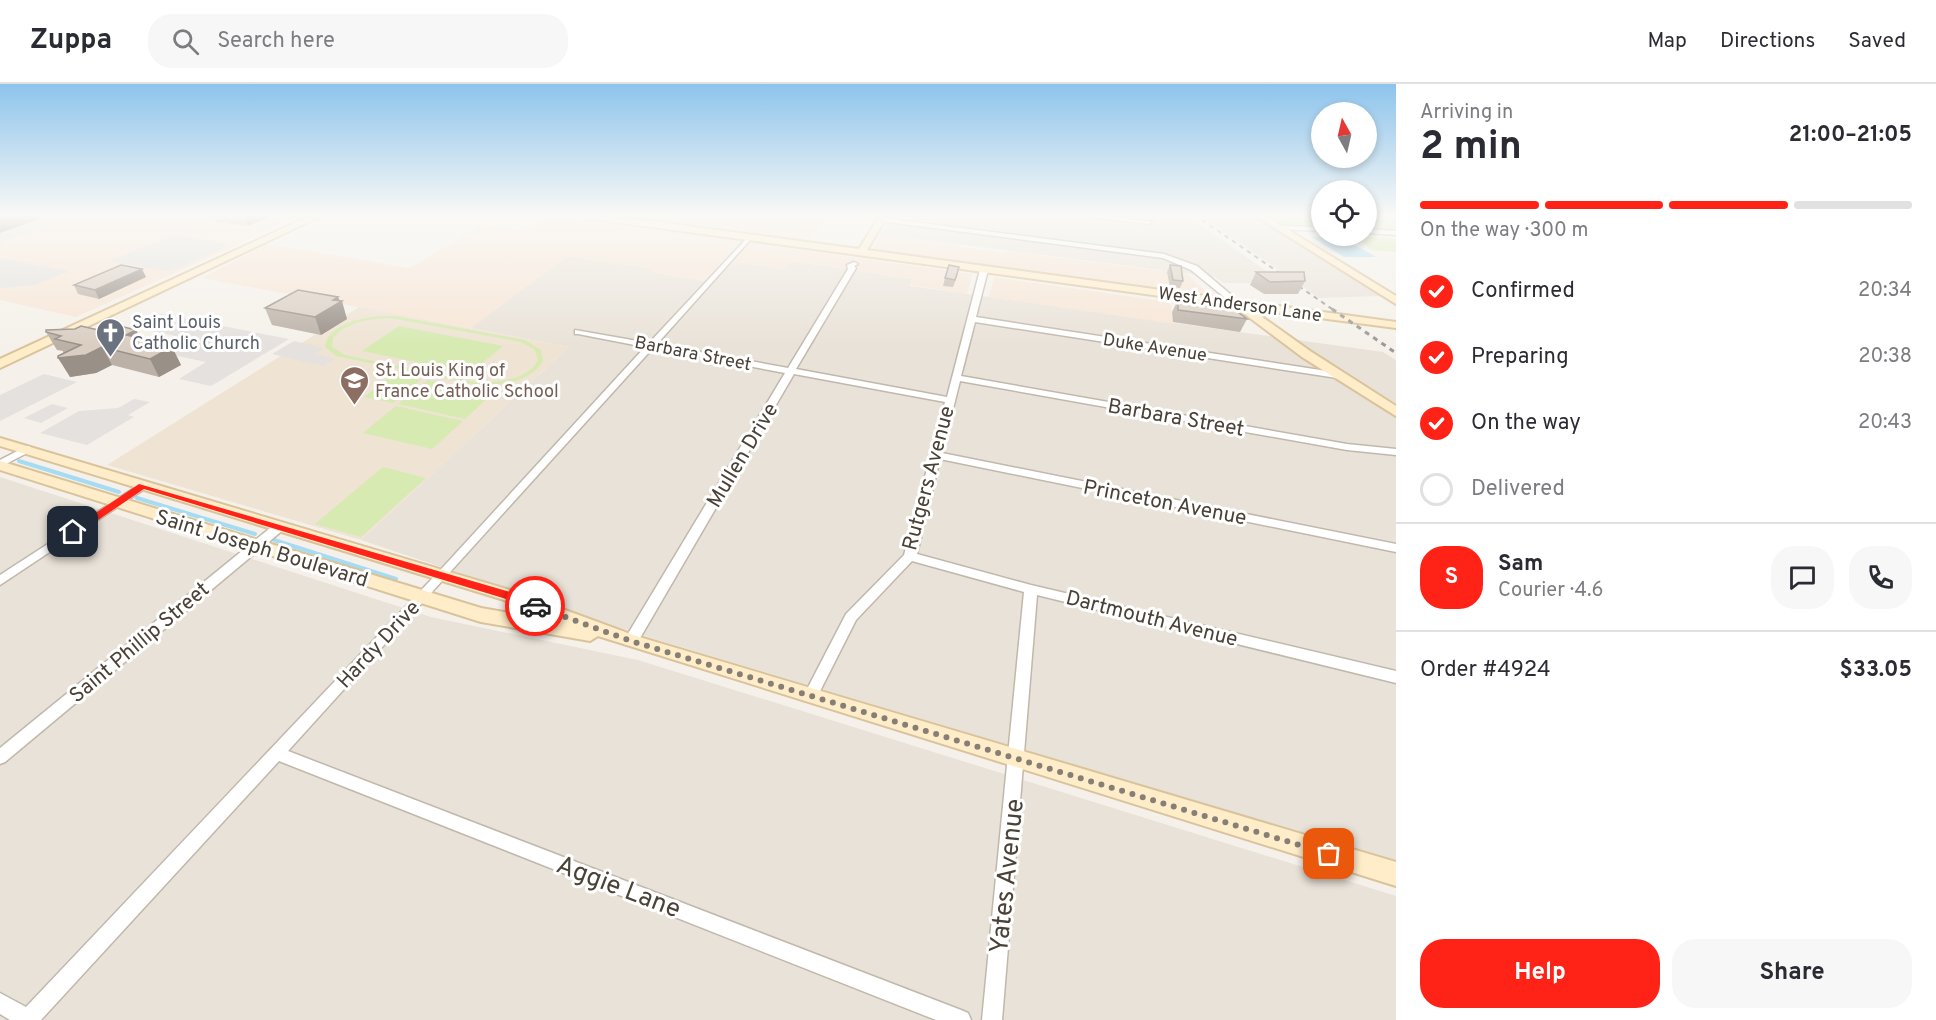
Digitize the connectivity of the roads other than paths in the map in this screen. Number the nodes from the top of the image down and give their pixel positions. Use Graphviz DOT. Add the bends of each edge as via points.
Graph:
graph roads {
  1 [pos="225,259"];
  2 [pos="730,259"];
  3 [pos="858,259"];
  4 [pos="902,259"];
  5 [pos="1171,259"];
  6 [pos="1328,259"];
  7 [pos="984,270"];
  8 [pos="1396,301"];
  9 [pos="1238,304"];
  10 [pos="972,319"];
  11 [pos="1396,325"];
  12 [pos="578,332"];
  13 [pos="653,345"];
  14 [pos="0,364"];
  15 [pos="793,371"];
  16 [pos="1337,375"];
  17 [pos="956,378"];
  18 [pos="950,400"];
  19 [pos="1396,412"];
  20 [pos="0,442"];
  21 [pos="27,449"];
  22 [pos="1396,452"];
  23 [pos="935,455"];
  24 [pos="0,465"];
  25 [pos="142,486"];
  26 [pos="117,503"];
  27 [pos="279,527"];
  28 [pos="255,546"];
  29 [pos="1396,548"];
  30 [pos="910,556"];
  31 [pos="441,576"];
  32 [pos="0,581"];
  33 [pos="1031,589"];
  34 [pos="421,598"];
  35 [pos="631,641"];
  36 [pos="1396,677"];
  37 [pos="811,695"];
  38 [pos="276,753"];
  39 [pos="0,757"];
  40 [pos="1017,759"];
  41 [pos="1396,874"];
  42 [pos="0,1003"];
  43 [pos="28,1020"];
  44 [pos="961,1020"];
  45 [pos="992,1020"];
  1 -- 14 [label="street"];
  2 -- 13 [label="street, Hardy Drive"];
  3 -- 15 [label="street, Mullen Drive"];
  4 -- 7 [label="street, West Anderson Lane"];
  5 -- 9 [label="street" via="1194,268"];
  6 -- 8 [label="street"];
  7 -- 9 [label="street, West Anderson Lane"];
  7 -- 10 [label="street, Rutgers Avenue"];
  9 -- 11 [label="street, West Anderson Lane"];
  9 -- 16 [label="street"];
  10 -- 16 [label="street, Duke Avenue"];
  10 -- 17 [label="street, Rutgers Avenue"];
  12 -- 13 [label="street, Barbara Street"];
  13 -- 15 [label="street, Barbara Street"];
  13 -- 31 [label="street, Hardy Drive"];
  15 -- 18 [label="street, Barbara Street"];
  15 -- 35 [label="street, Mullen Drive"];
  16 -- 19 [label="street"];
  17 -- 18 [label="street, Rutgers Avenue"];
  17 -- 22 [label="street, Barbara Street" via="1347,447"];
  18 -- 23 [label="street, Rutgers Avenue"];
  20 -- 21 [label="street, Saint Joseph Boulevard"];
  21 -- 24 [label="street"];
  21 -- 25 [label="street, Saint Joseph Boulevard"];
  23 -- 29 [label="street, Princeton Avenue"];
  23 -- 30 [label="street, Rutgers Avenue"];
  24 -- 26 [label="street, Saint Joseph Boulevard"];
  25 -- 26 [label="street"];
  25 -- 27 [label="street, Saint Joseph Boulevard"];
  26 -- 28 [label="street, Saint Joseph Boulevard"];
  26 -- 32 [label="street"];
  27 -- 28 [label="street, Saint Phillip Street"];
  27 -- 31 [label="street, Saint Joseph Boulevard"];
  28 -- 34 [label="street, Saint Joseph Boulevard"];
  28 -- 39 [label="street, Saint Phillip Street"];
  30 -- 33 [label="street, Dartmouth Avenue"];
  30 -- 37 [label="street, Rutgers Avenue" via="851,617"];
  31 -- 34 [label="street, Hardy Drive"];
  31 -- 35 [label="street, Saint Joseph Boulevard" via="507,595"];
  33 -- 36 [label="street, Dartmouth Avenue"];
  33 -- 40 [label="street, Yates Avenue"];
  34 -- 35 [label="street, Saint Joseph Boulevard" via="481,615"];
  34 -- 38 [label="street, Hardy Drive"];
  35 -- 37 [label="street"];
  37 -- 40 [label="street"];
  38 -- 43 [label="street, Hardy Drive"];
  38 -- 44 [label="street, Aggie Lane"];
  40 -- 41 [label="street"];
  40 -- 45 [label="street, Yates Avenue"];
  42 -- 43 [label="street"];
}
